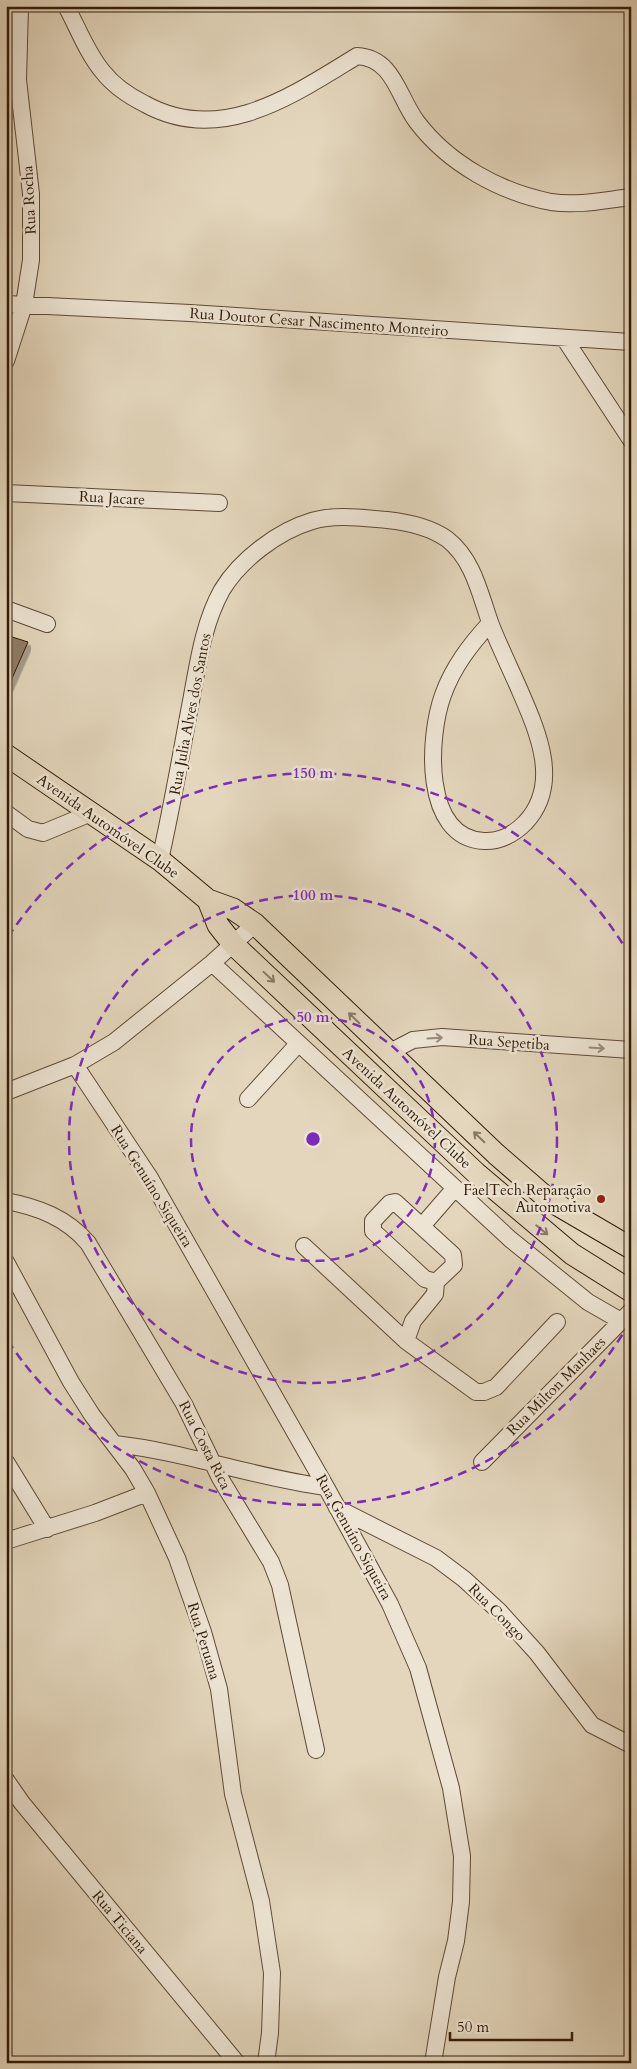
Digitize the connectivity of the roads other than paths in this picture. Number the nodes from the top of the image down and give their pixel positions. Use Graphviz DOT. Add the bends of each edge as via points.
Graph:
graph roads {
  1 [pos="20,6"];
  2 [pos="66,6"];
  3 [pos="18,80"];
  4 [pos="6,101"];
  5 [pos="631,196"];
  6 [pos="6,304"];
  7 [pos="24,305"];
  8 [pos="564,338"];
  9 [pos="631,342"];
  10 [pos="6,361"];
  11 [pos="631,440"];
  12 [pos="6,493"];
  13 [pos="219,503"];
  14 [pos="6,609"];
  15 [pos="490,623"];
  16 [pos="47,624"];
  17 [pos="6,755"];
  18 [pos="6,813"];
  19 [pos="91,813"];
  20 [pos="160,860"];
  21 [pos="208,900"];
  22 [pos="255,924"];
  23 [pos="234,944"];
  24 [pos="212,963"];
  25 [pos="298,1044"];
  26 [pos="631,1050"];
  27 [pos="390,1052"];
  28 [pos="354,1058"];
  29 [pos="75,1065"];
  30 [pos="6,1092"];
  31 [pos="248,1099"];
  32 [pos="496,1154"];
  33 [pos="476,1173"];
  34 [pos="454,1188"];
  35 [pos="6,1201"];
  36 [pos="422,1226"];
  37 [pos="304,1246"];
  38 [pos="631,1248"];
  39 [pos="6,1262"];
  40 [pos="436,1282"];
  41 [pos="631,1291"];
  42 [pos="626,1316"];
  43 [pos="557,1322"];
  44 [pos="406,1341"];
  45 [pos="115,1444"];
  46 [pos="6,1462"];
  47 [pos="482,1462"];
  48 [pos="213,1463"];
  49 [pos="326,1486"];
  50 [pos="146,1493"];
  51 [pos="337,1508"];
  52 [pos="47,1529"];
  53 [pos="6,1541"];
  54 [pos="631,1745"];
  55 [pos="316,1750"];
  56 [pos="6,1780"];
  57 [pos="237,2063"];
  58 [pos="266,2063"];
  59 [pos="433,2063"];
  1 -- 3 [label="street, Rua Rocha"];
  2 -- 5 [label="street" via="102,72 118,88 162,114 191,121 224,120 300,90 358,56 368,56 378,60 390,73 405,104 444,152 470,170 510,190 552,202 587,203"];
  3 -- 4 [label="street"];
  3 -- 7 [label="street, Rua Rocha" via="32,227"];
  6 -- 7 [label="street, Rua Doutor Cesar Nascimento Monteiro"];
  7 -- 8 [label="street, Rua Doutor Cesar Nascimento Monteiro"];
  7 -- 10 [label="street, Rua Rocha"];
  8 -- 9 [label="street, Rua Doutor Cesar Nascimento Monteiro"];
  8 -- 11 [label="street"];
  12 -- 13 [label="street, Rua Jacare"];
  14 -- 16 [label="street"];
  15 -- 15 [label="street, Rua Julia Alves dos Santos" via="530,717 546,768 543,792 534,813 504,839 485,842 466,838 449,826 439,805 434,780 434,740 442,697 454,671 469,646"];
  15 -- 20 [label="street, Rua Julia Alves dos Santos" via="480,588 465,559 447,539 424,528 356,517 313,520 271,540 240,565 222,591 209,622"];
  17 -- 19 [label="main road, Avenida Automóvel Clube"];
  18 -- 19 [label="street" via="28,829 43,833"];
  19 -- 20 [label="main road, Avenida Automóvel Clube"];
  20 -- 21 [label="main road, Avenida Automóvel Clube"];
  21 -- 22 [label="main road, Avenida Automóvel Clube" via="233,909"];
  21 -- 23 [label="main road, Avenida Automóvel Clube" via="218,925"];
  22 -- 23 [label="street"];
  27 -- 22 [label="main road, Avenida Automóvel Clube, one-way"];
  23 -- 24 [label="street"];
  23 -- 28 [label="main road, Avenida Automóvel Clube, one-way"];
  24 -- 25 [label="street"];
  24 -- 29 [label="street" via="114,1042"];
  25 -- 31 [label="street"];
  25 -- 34 [label="street"];
  27 -- 26 [label="street, Rua Sepetiba, one-way" via="413,1040 442,1037"];
  27 -- 28 [label="main road" via="373,1059"];
  32 -- 27 [label="main road, Avenida Automóvel Clube, one-way"];
  28 -- 33 [label="main road, Avenida Automóvel Clube"];
  29 -- 30 [label="street"];
  29 -- 49 [label="street, Rua Genuíno Siqueira" via="150,1178"];
  32 -- 33 [label="main road"];
  32 -- 38 [label="main road, Avenida Automóvel Clube" via="549,1200"];
  33 -- 41 [label="main road, Avenida Automóvel Clube, one-way" via="572,1254"];
  34 -- 36 [label="street"];
  34 -- 42 [label="street" via="560,1282 602,1311"];
  35 -- 48 [label="street, Rua Costa Rica" via="46,1211 77,1230 88,1243 184,1404"];
  36 -- 40 [label="street" via="455,1260 454,1265"];
  36 -- 40 [label="street" via="395,1202 390,1203 372,1226 425,1279"];
  37 -- 44 [label="street"];
  39 -- 45 [label="street, Rua Peruana" via="71,1382"];
  40 -- 44 [label="street" via="435,1294 413,1321"];
  42 -- 47 [label="street, Rua Milton Manhaes"];
  43 -- 44 [label="street" via="496,1387 484,1392 470,1389"];
  45 -- 48 [label="street"];
  45 -- 50 [label="street, Rua Peruana"];
  46 -- 52 [label="street"];
  48 -- 49 [label="street"];
  48 -- 55 [label="street, Rua Costa Rica" via="271,1562 280,1585"];
  49 -- 51 [label="street, Rua Genuíno Siqueira"];
  50 -- 52 [label="street"];
  50 -- 58 [label="street, Rua Peruana" via="177,1558 204,1632 219,1689 233,1794 261,1901 272,1973"];
  51 -- 54 [label="street, Rua Congo" via="436,1558 464,1579 537,1653 592,1725"];
  51 -- 59 [label="street, Rua Genuíno Siqueira" via="390,1604 418,1668 458,1819 462,1856 461,1902"];
  52 -- 53 [label="street"];
  56 -- 57 [label="street, Rua Ticiana"];
}
